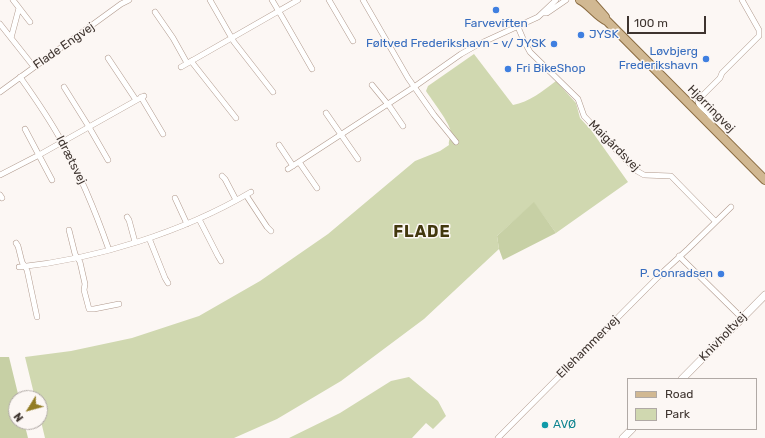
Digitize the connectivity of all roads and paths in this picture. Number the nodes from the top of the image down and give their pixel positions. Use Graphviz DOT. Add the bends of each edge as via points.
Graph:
graph roads {
  1 [pos="13,0"];
  2 [pos="129,0"];
  3 [pos="210,0"];
  4 [pos="272,0"];
  5 [pos="298,0"];
  6 [pos="329,0"];
  7 [pos="363,0"];
  8 [pos="556,0"];
  9 [pos="566,0"];
  10 [pos="570,0"];
  11 [pos="580,0"];
  12 [pos="590,0"];
  13 [pos="742,0"];
  14 [pos="19,8"];
  15 [pos="279,11"];
  16 [pos="155,12"];
  17 [pos="543,13"];
  18 [pos="607,21"];
  19 [pos="30,22"];
  20 [pos="0,24"];
  21 [pos="518,27"];
  22 [pos="11,38"];
  23 [pos="231,38"];
  24 [pos="353,41"];
  25 [pos="108,58"];
  26 [pos="189,62"];
  27 [pos="34,67"];
  28 [pos="181,67"];
  29 [pos="312,69"];
  30 [pos="20,78"];
  31 [pos="372,85"];
  32 [pos="64,87"];
  33 [pos="414,87"];
  34 [pos="0,92"];
  35 [pos="274,92"];
  36 [pos="136,100"];
  37 [pos="388,104"];
  38 [pos="326,113"];
  39 [pos="236,118"];
  40 [pos="403,126"];
  41 [pos="712,126"];
  42 [pos="89,127"];
  43 [pos="25,129"];
  44 [pos="163,134"];
  45 [pos="341,134"];
  46 [pos="62,142"];
  47 [pos="456,142"];
  48 [pos="279,145"];
  49 [pos="39,155"];
  50 [pos="358,158"];
  51 [pos="108,160"];
  52 [pos="299,162"];
  53 [pos="0,174"];
  54 [pos="222,176"];
  55 [pos="52,180"];
  56 [pos="765,180"];
  57 [pos="317,188"];
  58 [pos="251,192"];
  59 [pos="246,195"];
  60 [pos="175,198"];
  61 [pos="236,200"];
  62 [pos="730,207"];
  63 [pos="127,217"];
  64 [pos="198,219"];
  65 [pos="716,221"];
  66 [pos="187,224"];
  67 [pos="69,230"];
  68 [pos="271,231"];
  69 [pos="149,238"];
  70 [pos="135,242"];
  71 [pos="16,243"];
  72 [pos="108,250"];
  73 [pos="679,256"];
  74 [pos="78,258"];
  75 [pos="221,261"];
  76 [pos="25,266"];
  77 [pos="19,267"];
  78 [pos="168,283"];
  79 [pos="765,295"];
  80 [pos="119,304"];
  81 [pos="37,317"];
  82 [pos="742,318"];
  83 [pos="683,378"];
  84 [pos="631,430"];
  85 [pos="498,438"];
  86 [pos="622,438"];
  1 -- 14 [label="street"];
  2 -- 27 [label="street, Flade Engvej"];
  3 -- 23 [label="street"];
  4 -- 15 [label="street"];
  5 -- 15 [label="street"];
  6 -- 24 [label="street"];
  7 -- 33 [label="street"];
  8 -- 17 [label="street"];
  9 -- 17 [label="street"];
  10 -- 11 [label="main road"];
  11 -- 18 [label="main road, Hjørringvej"];
  12 -- 18 [label="main road, Hjørringvej"];
  13 -- 41 [label="street" via="759,30 759,36 698,100 699,105 710,116"];
  14 -- 19 [label="street"];
  14 -- 22 [label="street"];
  15 -- 23 [label="street"];
  15 -- 29 [label="street"];
  16 -- 26 [label="street"];
  17 -- 21 [label="street"];
  18 -- 41 [label="main road, Hjørringvej"];
  20 -- 22 [label="street"];
  21 -- 33 [label="street" via="461,54"];
  21 -- 65 [label="street, Maigårdsvej" via="530,52 578,99 584,116 637,171 644,175 671,176"];
  22 -- 27 [label="street"];
  23 -- 26 [label="street"];
  23 -- 35 [label="street"];
  25 -- 36 [label="street"];
  26 -- 28 [label="street"];
  26 -- 39 [label="street"];
  27 -- 30 [label="street, Flade Engvej"];
  30 -- 34 [label="street, Flade Engvej"];
  30 -- 46 [label="street, Idrætsvej"];
  31 -- 37 [label="street"];
  32 -- 42 [label="street"];
  33 -- 37 [label="street"];
  33 -- 47 [label="street"];
  36 -- 42 [label="street"];
  36 -- 44 [label="street" via="142,96"];
  37 -- 40 [label="street"];
  37 -- 45 [label="street"];
  38 -- 45 [label="street"];
  41 -- 56 [label="main road, Hjørringvej"];
  42 -- 46 [label="street"];
  42 -- 51 [label="street"];
  43 -- 49 [label="street"];
  45 -- 50 [label="street"];
  45 -- 52 [label="street"];
  46 -- 49 [label="street"];
  46 -- 72 [label="street, Idrætsvej" via="87,193"];
  48 -- 52 [label="street" via="290,167"];
  49 -- 53 [label="street"];
  49 -- 55 [label="street"];
  52 -- 57 [label="street"];
  54 -- 61 [label="street"];
  58 -- 59 [label="street"];
  59 -- 61 [label="street"];
  59 -- 68 [label="street"];
  60 -- 66 [label="street"];
  61 -- 64 [label="street"];
  62 -- 65 [label="street, Ellehammervej"];
  63 -- 70 [label="street"];
  64 -- 66 [label="street"];
  64 -- 75 [label="street"];
  65 -- 73 [label="street, Ellehammervej"];
  66 -- 69 [label="street"];
  67 -- 74 [label="street"];
  69 -- 70 [label="street"];
  69 -- 78 [label="street"];
  70 -- 72 [label="street"];
  71 -- 76 [label="street"];
  72 -- 74 [label="street"];
  73 -- 82 [label="street"];
  73 -- 85 [label="street, Ellehammervej"];
  74 -- 76 [label="street"];
  74 -- 80 [label="street" via="89,310"];
  76 -- 77 [label="street"];
  76 -- 81 [label="street"];
  79 -- 82 [label="street, Knivholtvej"];
  82 -- 83 [label="street, Knivholtvej"];
  84 -- 86 [label="street"];
}
